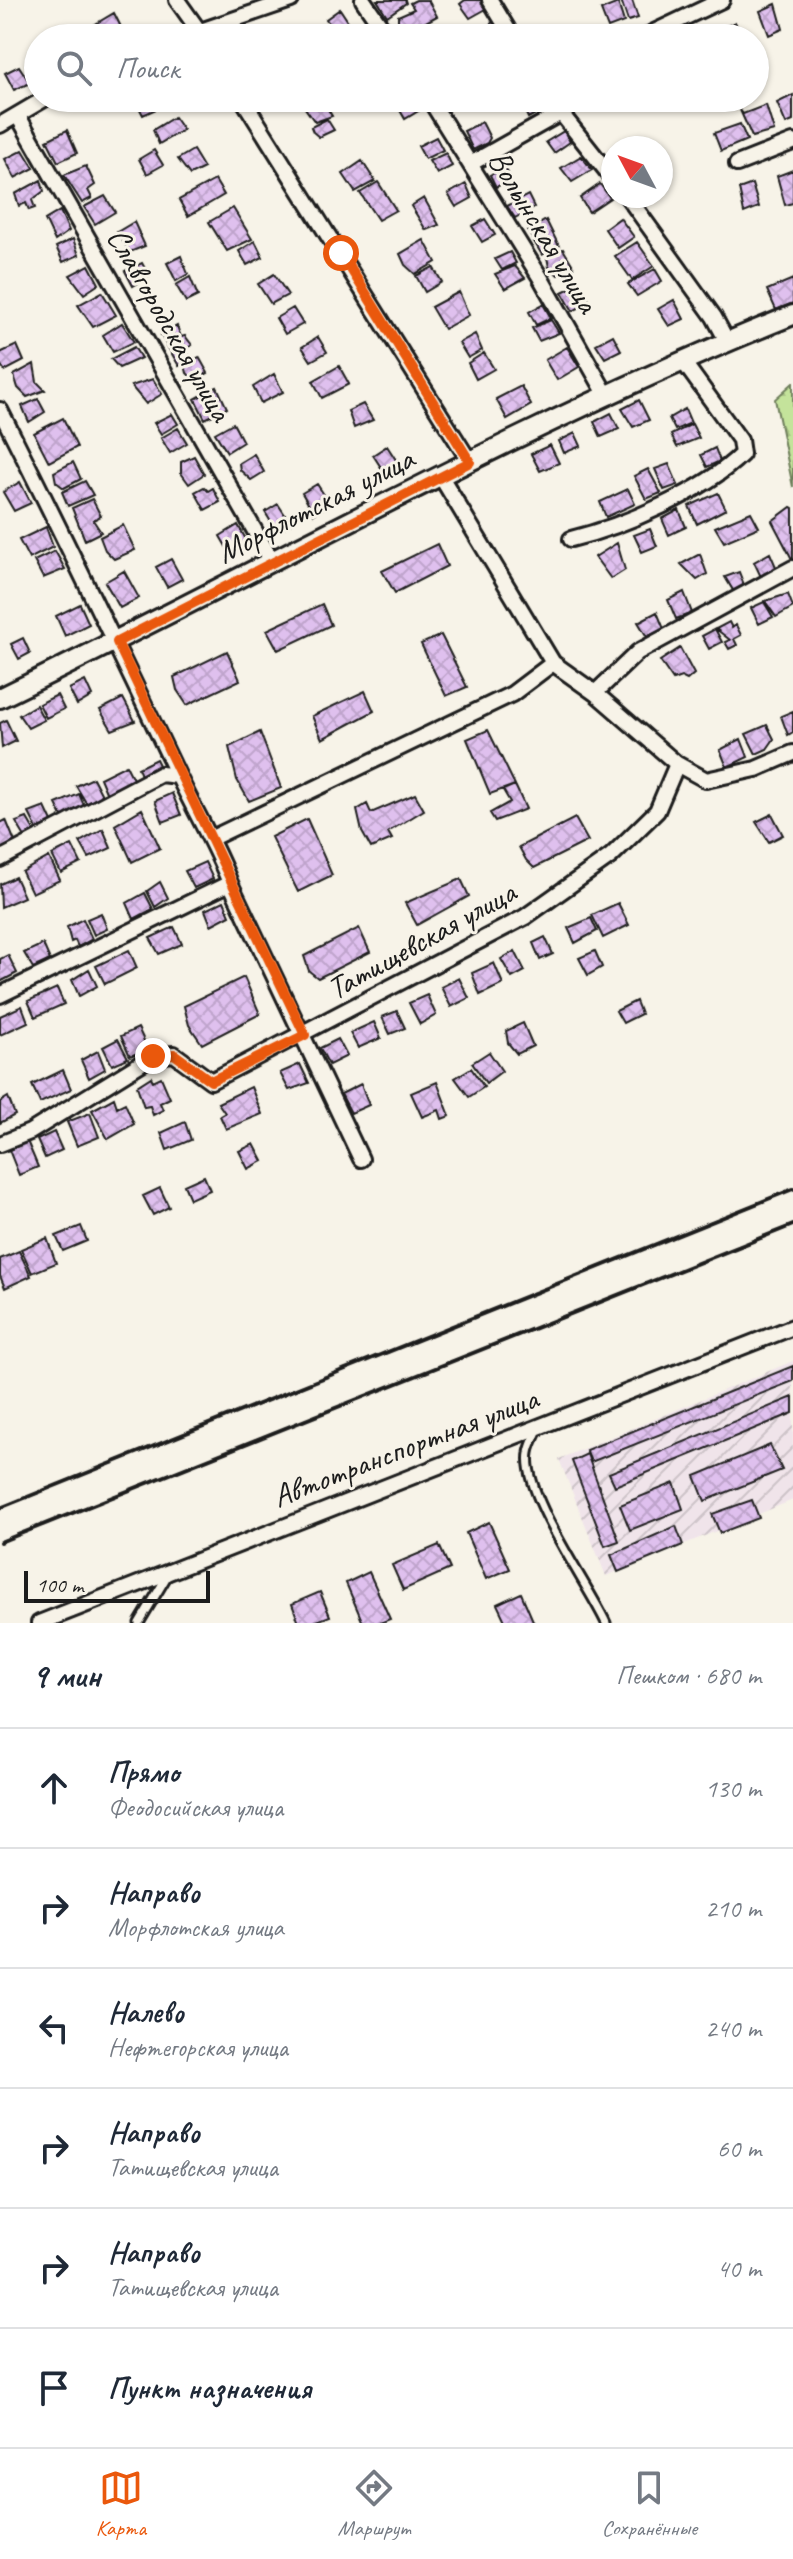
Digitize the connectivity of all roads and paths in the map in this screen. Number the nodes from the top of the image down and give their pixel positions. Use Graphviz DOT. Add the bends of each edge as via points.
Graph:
graph roads {
  1 [pos="177,0"];
  2 [pos="291,0"];
  3 [pos="363,0"];
  4 [pos="490,0"];
  5 [pos="722,0"];
  6 [pos="194,24"];
  7 [pos="230,24"];
  8 [pos="379,24"];
  9 [pos="505,24"];
  10 [pos="671,24"];
  11 [pos="24,112"];
  12 [pos="251,112"];
  13 [pos="438,112"];
  14 [pos="559,114"];
  15 [pos="18,116"];
  16 [pos="0,125"];
  17 [pos="793,142"];
  18 [pos="472,163"];
  19 [pos="737,164"];
  20 [pos="601,165"];
  21 [pos="636,208"];
  22 [pos="793,315"];
  23 [pos="727,341"];
  24 [pos="682,360"];
  25 [pos="606,394"];
  26 [pos="0,410"];
  27 [pos="470,462"];
  28 [pos="440,475"];
  29 [pos="571,539"];
  30 [pos="272,561"];
  31 [pos="793,568"];
  32 [pos="117,642"];
  33 [pos="553,663"];
  34 [pos="595,693"];
  35 [pos="0,698"];
  36 [pos="793,753"];
  37 [pos="677,764"];
  38 [pos="178,776"];
  39 [pos="212,838"];
  40 [pos="0,859"];
  41 [pos="230,883"];
  42 [pos="0,995"];
  43 [pos="305,1035"];
  44 [pos="0,1144"];
  45 [pos="361,1159"];
  46 [pos="793,1327"];
  47 [pos="541,1424"];
  48 [pos="172,1568"];
  49 [pos="39,1623"];
  50 [pos="139,1623"];
  51 [pos="606,1623"];
  1 -- 6 [label="street"];
  2 -- 7 [label="street"];
  3 -- 8 [label="street"];
  4 -- 9 [label="street"];
  5 -- 10 [label="street"];
  11 -- 15 [label="street"];
  12 -- 27 [label="street"];
  13 -- 18 [label="street, Волынская улица"];
  14 -- 18 [label="street"];
  14 -- 20 [label="street"];
  15 -- 16 [label="street"];
  15 -- 30 [label="street, Славгородская улица"];
  17 -- 19 [label="street"];
  18 -- 25 [label="street, Волынская улица"];
  21 -- 23 [label="street"];
  22 -- 23 [label="street, Морфлотская улица"];
  23 -- 24 [label="street, Морфлотская улица"];
  24 -- 25 [label="street, Морфлотская улица"];
  24 -- 29 [label="street" via="740,440 742,454 698,486"];
  25 -- 27 [label="street, Морфлотская улица"];
  26 -- 32 [label="street"];
  27 -- 28 [label="street, Морфлотская улица"];
  28 -- 30 [label="street, Морфлотская улица"];
  28 -- 33 [label="street"];
  30 -- 32 [label="street, Морфлотская улица"];
  31 -- 34 [label="street" via="638,652"];
  32 -- 35 [label="street, Морфлотская улица"];
  32 -- 38 [label="street"];
  33 -- 34 [label="street"];
  33 -- 39 [label="street" via="512,694"];
  34 -- 37 [label="street"];
  36 -- 37 [label="street" via="756,769 706,780"];
  37 -- 43 [label="street, Татищевская улица" via="657,811 611,856 525,917"];
  38 -- 39 [label="street"];
  38 -- 40 [label="street" via="161,774"];
  39 -- 41 [label="street"];
  41 -- 42 [label="street"];
  41 -- 43 [label="street"];
  43 -- 44 [label="street, Татищевская улица" via="211,1081 174,1054 153,1056 30,1132"];
  43 -- 45 [label="street"];
  46 -- 47 [label="street, Автотранспортная улица"];
  47 -- 48 [label="street, Автотранспортная улица"];
  47 -- 51 [label="lane" via="528,1455 533,1480 554,1531"];
  48 -- 49 [label="street, Автотранспортная улица"];
  48 -- 50 [label="lane"];
}
